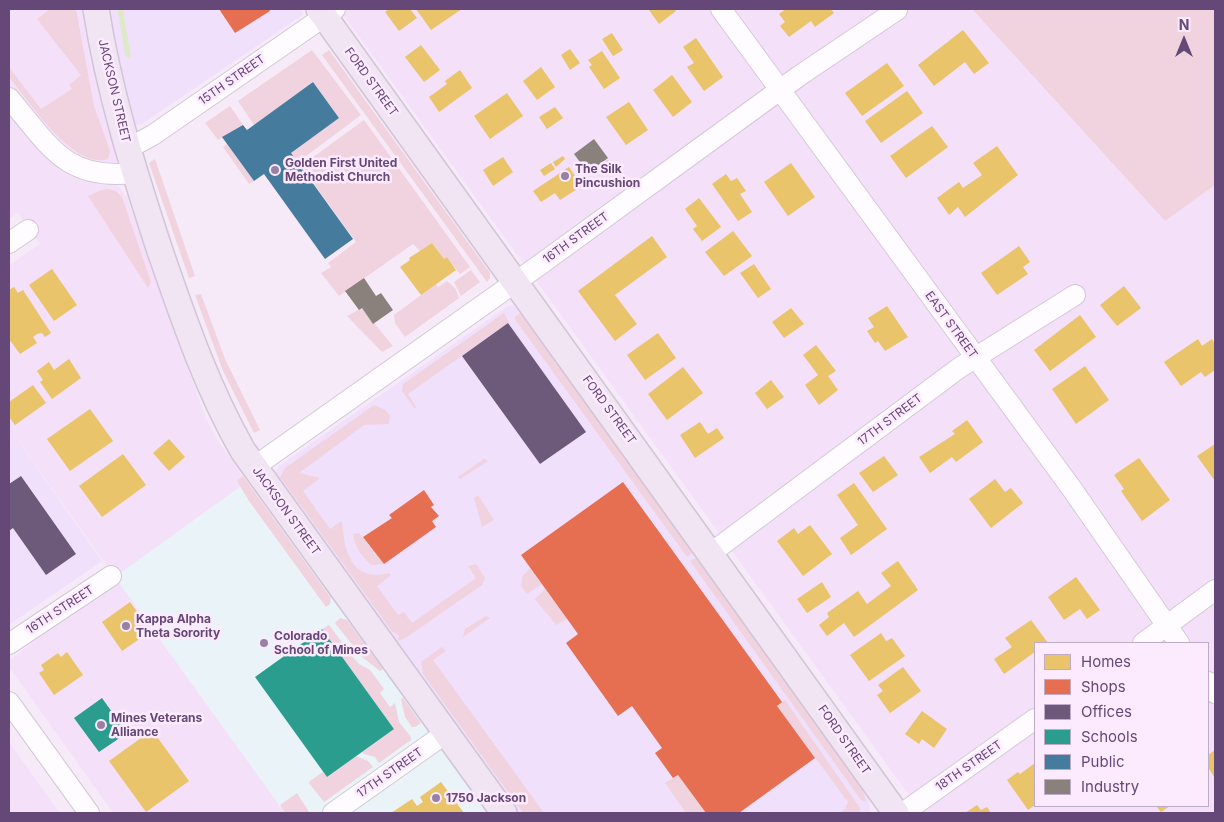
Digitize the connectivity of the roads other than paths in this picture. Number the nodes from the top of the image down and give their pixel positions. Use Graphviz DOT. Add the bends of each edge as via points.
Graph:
graph roads {
  1 [pos="96,9"];
  2 [pos="721,9"];
  3 [pos="897,10"];
  4 [pos="326,11"];
  5 [pos="780,91"];
  6 [pos="9,98"];
  7 [pos="127,149"];
  8 [pos="134,173"];
  9 [pos="28,230"];
  10 [pos="9,242"];
  11 [pos="515,282"];
  12 [pos="1075,296"];
  13 [pos="975,358"];
  14 [pos="254,467"];
  15 [pos="711,553"];
  16 [pos="111,576"];
  17 [pos="1215,590"];
  18 [pos="1167,626"];
  19 [pos="1144,642"];
  20 [pos="1178,642"];
  21 [pos="9,644"];
  22 [pos="9,702"];
  23 [pos="1034,720"];
  24 [pos="446,733"];
  25 [pos="89,813"];
  26 [pos="333,813"];
  27 [pos="504,813"];
  28 [pos="896,813"];
  29 [pos="903,813"];
  1 -- 7 [label="main road, JACKSON STREET"];
  2 -- 5 [label="street, EAST STREET"];
  3 -- 5 [label="street, 16TH STREET"];
  4 -- 7 [label="street, 15TH STREET" via="153,135"];
  4 -- 11 [label="main road, FORD STREET"];
  5 -- 11 [label="street, 16TH STREET"];
  5 -- 13 [label="street, EAST STREET"];
  6 -- 8 [label="street" via="58,156 78,169 113,176"];
  7 -- 8 [label="main road, JACKSON STREET"];
  8 -- 14 [label="main road, JACKSON STREET" via="212,391 224,419"];
  9 -- 10 [label="street"];
  11 -- 14 [label="street, 16TH STREET"];
  11 -- 15 [label="main road, FORD STREET"];
  12 -- 13 [label="street, 17TH STREET"];
  13 -- 15 [label="street, 17TH STREET"];
  13 -- 18 [label="street, EAST STREET" via="1072,489"];
  14 -- 24 [label="main road, JACKSON STREET"];
  15 -- 28 [label="main road, FORD STREET"];
  16 -- 21 [label="street, 16TH STREET"];
  17 -- 18 [label="street"];
  18 -- 19 [label="street"];
  18 -- 20 [label="street, EAST STREET"];
  22 -- 25 [label="street"];
  23 -- 29 [label="street, 18TH STREET"];
  24 -- 26 [label="street, 17TH STREET"];
  24 -- 27 [label="main road, JACKSON STREET"];
}
